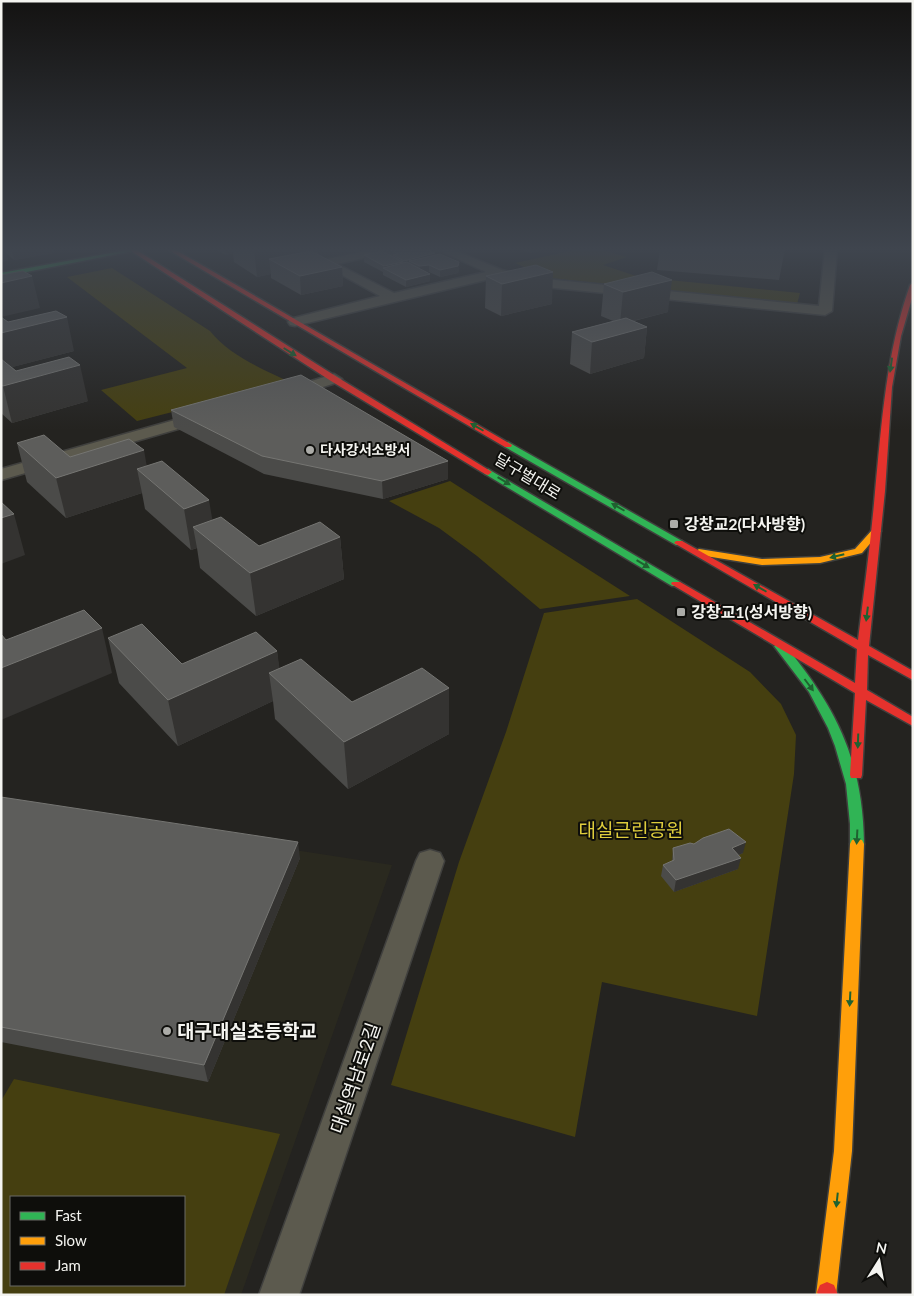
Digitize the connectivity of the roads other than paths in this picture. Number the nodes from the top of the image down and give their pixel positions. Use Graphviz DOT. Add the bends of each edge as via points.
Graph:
graph roads {
  1 [pos="223,309"];
  2 [pos="274,309"];
  3 [pos="344,309"];
  4 [pos="801,309"];
  5 [pos="825,309"];
  6 [pos="904,309"];
  7 [pos="295,322"];
  8 [pos="334,379"];
  9 [pos="273,397"];
  10 [pos="217,413"];
  11 [pos="1,475"];
  12 [pos="876,531"];
  13 [pos="699,552"];
  14 [pos="780,646"];
  15 [pos="863,647"];
  16 [pos="913,676"];
  17 [pos="860,692"];
  18 [pos="913,722"];
  19 [pos="856,792"];
  20 [pos="430,861"];
  21 [pos="827,1294"];
  22 [pos="280,1295"];
  1 -- 8 [label="main road, 달구벌대로, one-way"];
  2 -- 7 [label="main road, 달구벌대로"];
  3 -- 7 [label="street"];
  4 -- 5 [label="street" via="825,312"];
  6 -- 12 [label="main road, one-way" via="896,329 887,399"];
  13 -- 7 [label="main road, 달구벌대로, one-way"];
  8 -- 9 [label="street"];
  8 -- 14 [label="main road, 달구벌대로, one-way"];
  10 -- 11 [label="street"];
  12 -- 13 [label="main road, one-way" via="858,551 820,560 762,562"];
  12 -- 15 [label="main road, one-way"];
  15 -- 13 [label="main road, 달구벌대로, one-way"];
  14 -- 17 [label="main road, 달구벌대로"];
  14 -- 19 [label="main road, one-way" via="819,697"];
  15 -- 16 [label="main road, 달구벌대로"];
  15 -- 17 [label="main road"];
  17 -- 18 [label="main road, 달구벌대로"];
  17 -- 19 [label="main road, one-way"];
  19 -- 21 [label="main road, one-way" via="858,814 843,1151"];
  20 -- 22 [label="street, 대실역남로2길"];
}
